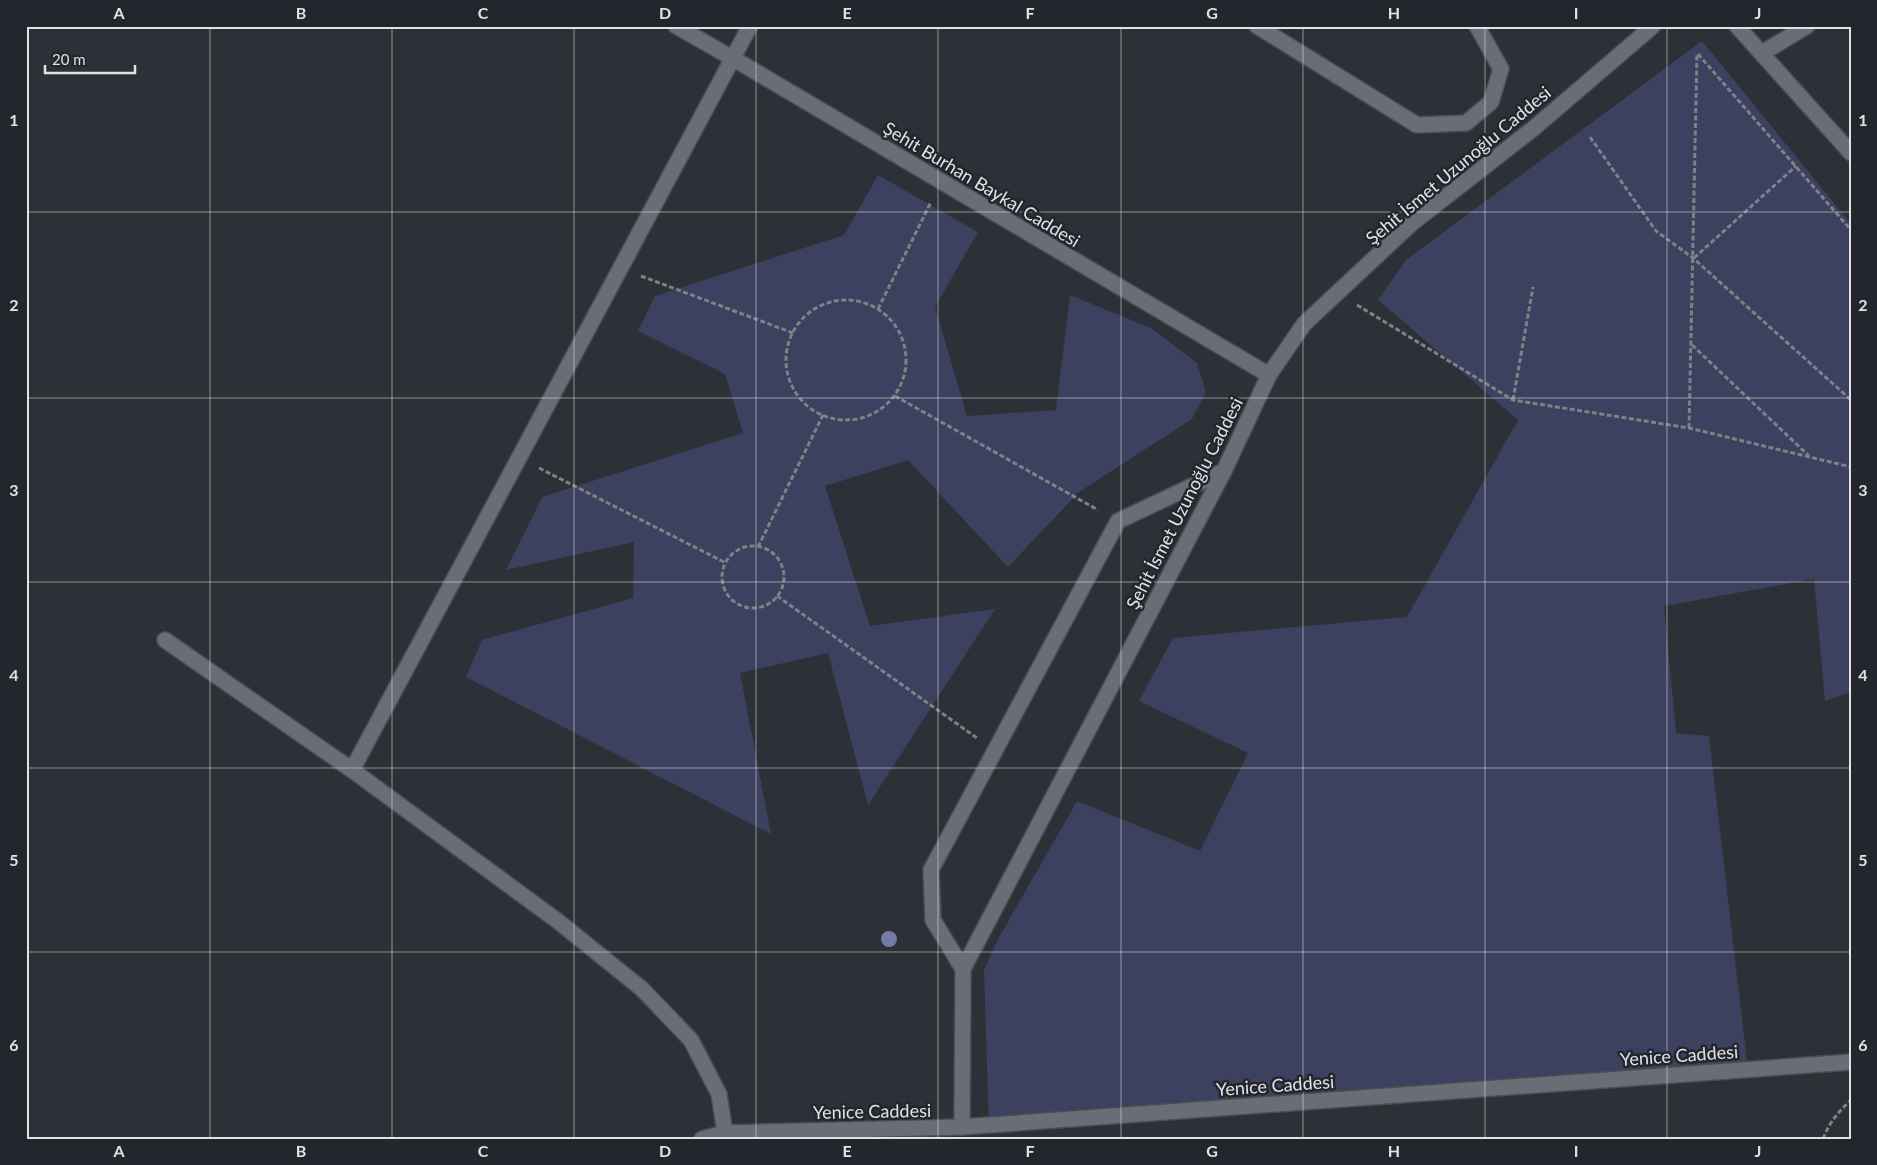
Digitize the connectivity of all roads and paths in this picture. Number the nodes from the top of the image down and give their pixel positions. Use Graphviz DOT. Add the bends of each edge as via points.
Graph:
graph roads {
  1 [pos="676,26"];
  2 [pos="750,26"];
  3 [pos="1258,26"];
  4 [pos="1477,26"];
  5 [pos="1653,26"];
  6 [pos="1737,26"];
  7 [pos="1807,26"];
  8 [pos="1762,54"];
  9 [pos="734,59"];
  10 [pos="1590,137"];
  11 [pos="1851,153"];
  12 [pos="1796,166"];
  13 [pos="942,181"];
  14 [pos="1851,230"];
  15 [pos="1693,258"];
  16 [pos="621,268"];
  17 [pos="1533,287"];
  18 [pos="1338,293"];
  19 [pos="878,309"];
  20 [pos="793,333"];
  21 [pos="1691,345"];
  22 [pos="1269,376"];
  23 [pos="894,396"];
  24 [pos="1513,400"];
  25 [pos="1851,400"];
  26 [pos="823,415"];
  27 [pos="1689,428"];
  28 [pos="1811,457"];
  29 [pos="519,458"];
  30 [pos="1851,467"];
  31 [pos="1224,471"];
  32 [pos="1118,522"];
  33 [pos="758,547"];
  34 [pos="726,563"];
  35 [pos="778,596"];
  36 [pos="165,640"];
  37 [pos="995,751"];
  38 [pos="352,770"];
  39 [pos="963,969"];
  40 [pos="1851,1062"];
  41 [pos="1851,1100"];
  42 [pos="962,1127"];
  43 [pos="725,1133"];
  44 [pos="702,1139"];
  45 [pos="1823,1139"];
  1 -- 9 [label="street, Şehit Burhan Baykal Caddesi"];
  2 -- 9 [label="street"];
  3 -- 4 [label="street" via="1417,125 1466,123 1491,102 1502,69"];
  5 -- 18 [label="street, Şehit İsmet Uzunoğlu Caddesi" via="1534,128 1411,224"];
  6 -- 8 [label="street"];
  7 -- 8 [label="street"];
  8 -- 11 [label="street"];
  9 -- 13 [label="street, Şehit Burhan Baykal Caddesi"];
  9 -- 16 [label="street"];
  10 -- 15 [label="path" via="1656,231"];
  12 -- 14 [label="path"];
  12 -- 15 [label="path"];
  12 -- 15 [label="path" via="1697,54"];
  13 -- 19 [label="path"];
  13 -- 22 [label="street, Şehit Burhan Baykal Caddesi"];
  15 -- 21 [label="path"];
  15 -- 25 [label="path"];
  16 -- 20 [label="path"];
  16 -- 29 [label="street"];
  17 -- 24 [label="path"];
  18 -- 22 [label="street, Şehit İsmet Uzunoğlu Caddesi" via="1304,324"];
  18 -- 24 [label="path"];
  19 -- 20 [label="path" via="855,300 824,303 809,312"];
  19 -- 23 [label="path" via="895,324 907,356 906,373"];
  20 -- 26 [label="path" via="786,358 788,377 810,409"];
  21 -- 27 [label="path"];
  21 -- 28 [label="path"];
  22 -- 31 [label="street, Şehit İsmet Uzunoğlu Caddesi"];
  23 -- 26 [label="path" via="886,406 869,416 848,420"];
  23 -- 32 [label="path"];
  24 -- 27 [label="path"];
  26 -- 33 [label="path"];
  27 -- 28 [label="path"];
  28 -- 30 [label="path"];
  29 -- 34 [label="path"];
  29 -- 38 [label="street"];
  31 -- 32 [label="street"];
  31 -- 39 [label="street, Şehit İsmet Uzunoğlu Caddesi"];
  32 -- 37 [label="street"];
  33 -- 34 [label="path" via="740,550"];
  33 -- 35 [label="path" via="775,556 781,566 784,576"];
  34 -- 35 [label="path" via="722,581 730,599 739,605 760,607"];
  35 -- 37 [label="path"];
  36 -- 38 [label="street"];
  37 -- 39 [label="street" via="930,870 933,920"];
  38 -- 43 [label="street" via="559,922 642,989 691,1040 719,1094"];
  39 -- 42 [label="street, Şehit İsmet Uzunoğlu Caddesi"];
  40 -- 42 [label="street, Yenice Caddesi"];
  41 -- 45 [label="path" via="1838,1112"];
  42 -- 43 [label="street, Yenice Caddesi"];
  43 -- 44 [label="street, Yenice Caddesi"];
}
